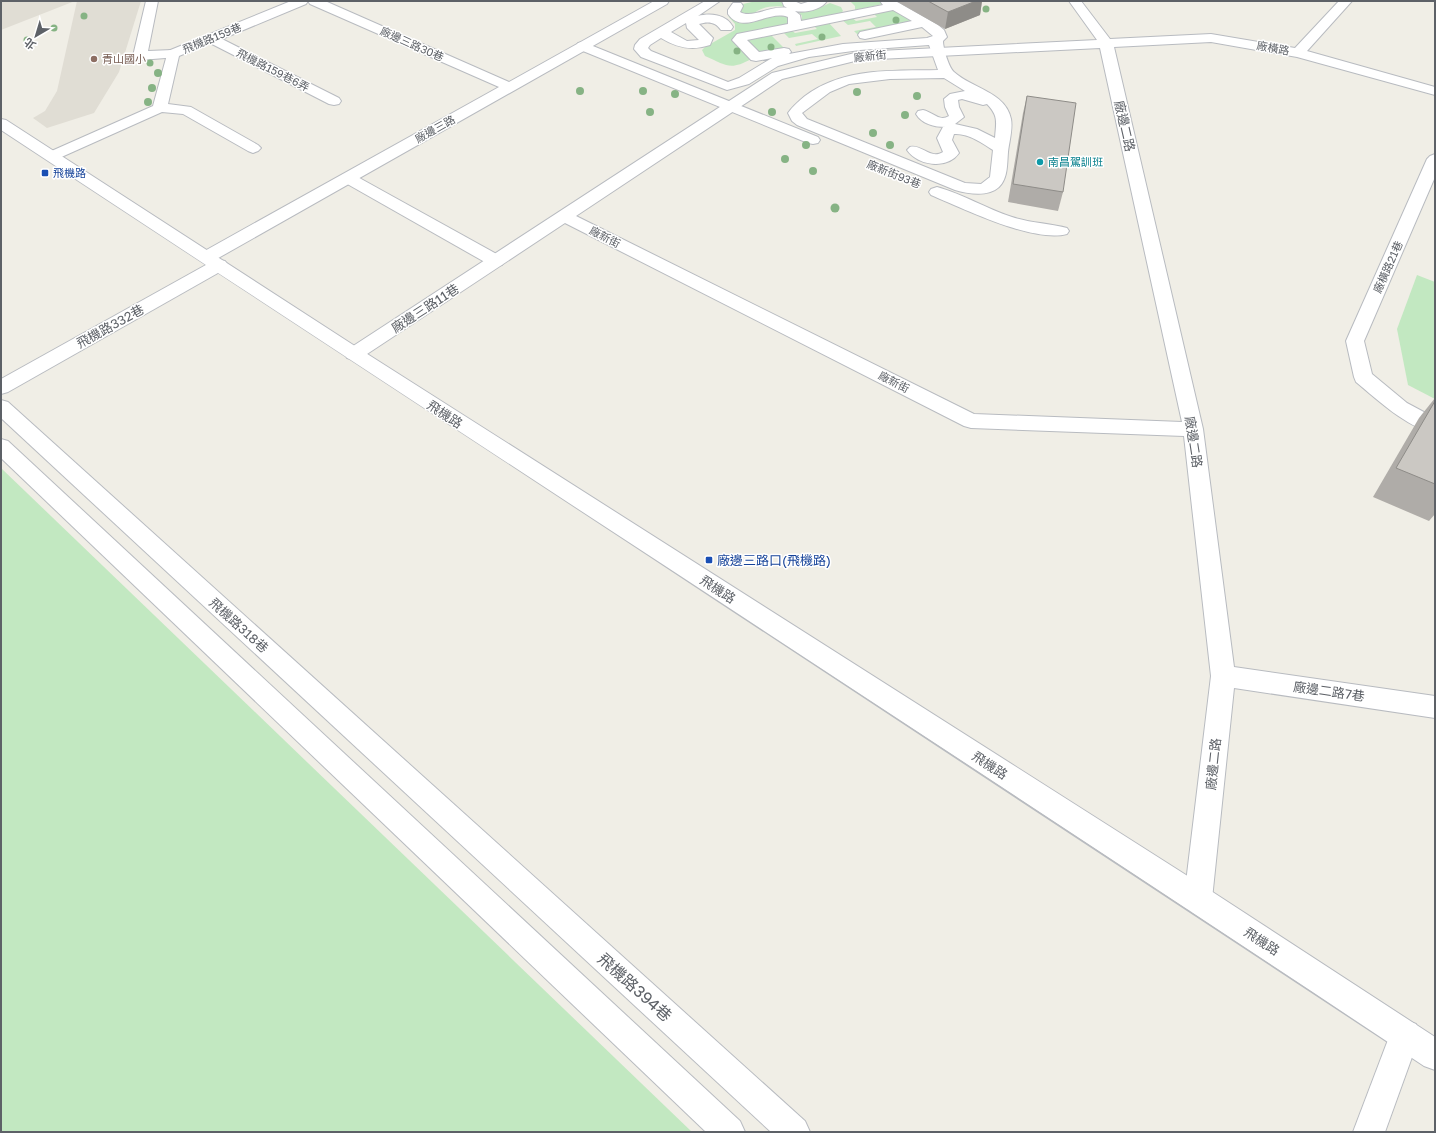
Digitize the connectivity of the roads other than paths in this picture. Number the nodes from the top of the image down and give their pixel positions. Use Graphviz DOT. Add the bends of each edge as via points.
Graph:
graph roads {
  1 [pos="152,1"];
  2 [pos="302,1"];
  3 [pos="314,1"];
  4 [pos="663,1"];
  5 [pos="714,1"];
  6 [pos="788,1"];
  7 [pos="821,1"];
  8 [pos="1076,1"];
  9 [pos="1346,1"];
  10 [pos="891,4"];
  11 [pos="736,6"];
  12 [pos="832,19"];
  13 [pos="924,23"];
  14 [pos="795,26"];
  15 [pos="726,27"];
  16 [pos="773,31"];
  17 [pos="661,32"];
  18 [pos="847,33"];
  19 [pos="212,38"];
  20 [pos="1106,43"];
  21 [pos="583,46"];
  22 [pos="937,46"];
  23 [pos="790,50"];
  24 [pos="1298,53"];
  25 [pos="173,54"];
  26 [pos="947,74"];
  27 [pos="510,87"];
  28 [pos="1435,91"];
  29 [pos="334,101"];
  30 [pos="730,106"];
  31 [pos="160,108"];
  32 [pos="1001,110"];
  33 [pos="923,114"];
  34 [pos="1,123"];
  35 [pos="253,148"];
  36 [pos="1001,148"];
  37 [pos="915,150"];
  38 [pos="52,156"];
  39 [pos="1435,159"];
  40 [pos="348,178"];
  41 [pos="564,216"];
  42 [pos="1061,231"];
  43 [pos="213,261"];
  44 [pos="496,261"];
  45 [pos="354,354"];
  46 [pos="1,387"];
  47 [pos="1,407"];
  48 [pos="1435,427"];
  49 [pos="1193,429"];
  50 [pos="1,446"];
  51 [pos="1223,676"];
  52 [pos="1435,707"];
  53 [pos="477,843"];
  54 [pos="1198,899"];
  55 [pos="1405,1035"];
  56 [pos="1435,1055"];
  57 [pos="729,1132"];
  58 [pos="794,1132"];
  59 [pos="1369,1132"];
  1 -- 25 [label="street" via="140,56"];
  2 -- 19 [label="street, 飛機路159巷"];
  3 -- 27 [label="street, 廠邊三路30巷"];
  4 -- 21 [label="street, 廠邊三路"];
  5 -- 17 [label="street"];
  6 -- 7 [label="street" via="800,8 811,7"];
  8 -- 20 [label="street, 廠邊二路"];
  9 -- 24 [label="street"];
  10 -- 12 [label="street" via="848,10"];
  10 -- 13 [label="street"];
  11 -- 14 [label="street" via="734,14 745,19 756,18 776,9 790,12 794,15"];
  12 -- 14 [label="street"];
  12 -- 18 [label="street"];
  13 -- 18 [label="street"];
  13 -- 22 [label="street" via="939,33"];
  14 -- 16 [label="street"];
  15 -- 17 [label="street" via="724,23 715,19 705,18 693,22 694,28 706,38 705,42 691,46 681,45"];
  16 -- 23 [label="street"];
  16 -- 23 [label="street" via="742,37 739,40 756,57"];
  17 -- 22 [label="street" via="642,46 646,54 727,86 740,84 772,64 795,56 837,49"];
  18 -- 23 [label="street"];
  19 -- 25 [label="street, 飛機路159巷"];
  19 -- 29 [label="street, 飛機路159巷6弄"];
  20 -- 22 [label="street, 廠新街"];
  20 -- 24 [label="street, 廠橫路" via="1211,38"];
  20 -- 49 [label="street, 廠邊二路"];
  21 -- 27 [label="street, 廠邊三路"];
  21 -- 30 [label="street, 廠新街93巷"];
  22 -- 26 [label="street"];
  22 -- 30 [label="street, 廠新街" via="859,56 777,76"];
  24 -- 28 [label="street, 廠橫路"];
  25 -- 31 [label="street, 飛機路159巷"];
  26 -- 32 [label="street" via="990,100"];
  26 -- 36 [label="street" via="849,80 833,84 795,113 802,122 961,187 975,190 994,184 998,178"];
  27 -- 40 [label="street, 廠邊三路"];
  30 -- 41 [label="street, 廠新街"];
  30 -- 42 [label="street, 廠新街93巷" via="1006,220 1033,228"];
  31 -- 35 [label="street" via="186,110"];
  31 -- 38 [label="street"];
  32 -- 33 [label="street" via="978,98 962,95 951,99 957,117 954,121 937,122"];
  32 -- 36 [label="street" via="1004,120"];
  34 -- 38 [label="street, 飛機路"];
  36 -- 37 [label="street" via="973,133 956,129 945,134 950,154 948,158 930,158 919,155"];
  38 -- 43 [label="street, 飛機路"];
  39 -- 48 [label="street, 廠橫路21巷" via="1355,341 1363,377 1400,408"];
  40 -- 43 [label="street, 廠邊三路"];
  40 -- 44 [label="street"];
  41 -- 44 [label="street, 廠邊三路11巷"];
  41 -- 49 [label="street, 廠新街" via="971,420"];
  43 -- 45 [label="street, 飛機路"];
  43 -- 46 [label="street, 飛機路332巷"];
  44 -- 45 [label="street, 廠邊三路11巷"];
  45 -- 54 [label="street, 飛機路"];
  47 -- 53 [label="street, 飛機路318巷"];
  49 -- 51 [label="street, 廠邊二路"];
  50 -- 57 [label="street"];
  51 -- 52 [label="street, 廠邊二路7巷"];
  51 -- 54 [label="street, 廠邊二路"];
  53 -- 58 [label="street, 飛機路394巷"];
  54 -- 55 [label="street, 飛機路"];
  55 -- 56 [label="street, 飛機路"];
  55 -- 59 [label="street"];
}
